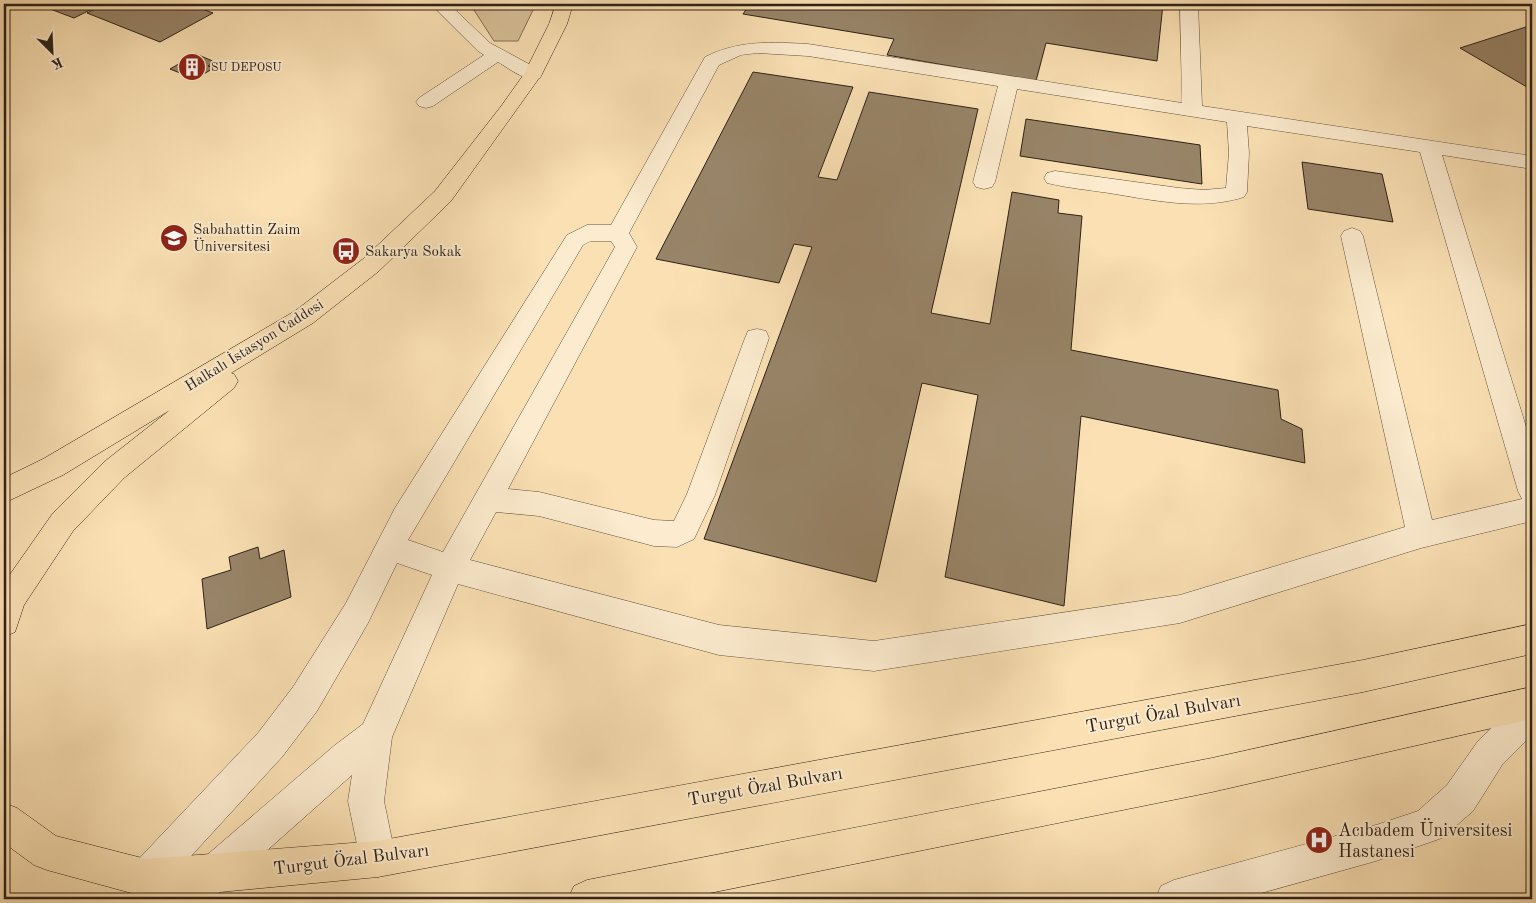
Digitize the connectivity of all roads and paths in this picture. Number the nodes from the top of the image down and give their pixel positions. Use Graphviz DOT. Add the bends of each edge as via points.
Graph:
graph roads {
  1 [pos="439,4"];
  2 [pos="564,4"];
  3 [pos="1189,4"];
  4 [pos="498,54"];
  5 [pos="533,74"];
  6 [pos="1009,82"];
  7 [pos="426,102"];
  8 [pos="1192,111"];
  9 [pos="1238,118"];
  10 [pos="1429,146"];
  11 [pos="1532,162"];
  12 [pos="1055,178"];
  13 [pos="984,182"];
  14 [pos="618,233"];
  15 [pos="1352,236"];
  16 [pos="304,317"];
  17 [pos="757,338"];
  18 [pos="4,491"];
  19 [pos="1532,491"];
  20 [pos="487,499"];
  21 [pos="1532,509"];
  22 [pos="1421,535"];
  23 [pos="390,547"];
  24 [pos="450,568"];
  25 [pos="4,622"];
  26 [pos="1532,639"];
  27 [pos="1532,703"];
  28 [pos="1532,712"];
  29 [pos="376,736"];
  30 [pos="4,821"];
  31 [pos="378,859"];
  32 [pos="213,874"];
  33 [pos="146,878"];
  34 [pos="179,899"];
  35 [pos="587,899"];
  36 [pos="1174,899"];
  1 -- 4 [label="street" via="484,47"];
  2 -- 5 [label="main road, Halkalı İstasyon Caddesi" via="558,24"];
  3 -- 8 [label="street"];
  4 -- 5 [label="street"];
  4 -- 7 [label="street"];
  5 -- 16 [label="main road, Halkalı İstasyon Caddesi" via="443,196 371,265"];
  6 -- 8 [label="street"];
  6 -- 13 [label="street"];
  6 -- 14 [label="street" via="808,50 748,47 731,51 712,61"];
  8 -- 9 [label="street"];
  9 -- 10 [label="street"];
  9 -- 12 [label="street" via="1238,167 1236,192 1232,196 1176,195"];
  10 -- 11 [label="street"];
  10 -- 19 [label="street"];
  14 -- 20 [label="street" via="626,247"];
  14 -- 23 [label="street" via="587,233 575,240 405,517"];
  15 -- 22 [label="street"];
  16 -- 18 [label="main road, Halkalı İstasyon Caddesi" via="53,467"];
  16 -- 25 [label="main road" via="114,470 63,522 10,600"];
  17 -- 20 [label="street" via="701,495 684,530 677,534 654,533 539,504"];
  20 -- 24 [label="street"];
  21 -- 22 [label="street"];
  22 -- 24 [label="street" via="1180,609 874,656 719,640"];
  23 -- 24 [label="street"];
  23 -- 33 [label="street" via="357,613 305,699 270,745"];
  24 -- 29 [label="street"];
  26 -- 31 [label="main road, Turgut Özal Bulvarı" via="1363,676"];
  27 -- 35 [label="main road" via="1212,775"];
  28 -- 36 [label="street" via="1490,753 1460,798 1429,824 1376,843"];
  29 -- 31 [label="street" via="366,801"];
  29 -- 32 [label="street" via="347,757"];
  30 -- 33 [label="main road, Turgut Özal Bulvarı" via="47,852"];
  31 -- 32 [label="main road, Turgut Özal Bulvarı"];
  32 -- 33 [label="main road, Turgut Özal Bulvarı"];
  32 -- 34 [label="main road"];
}
